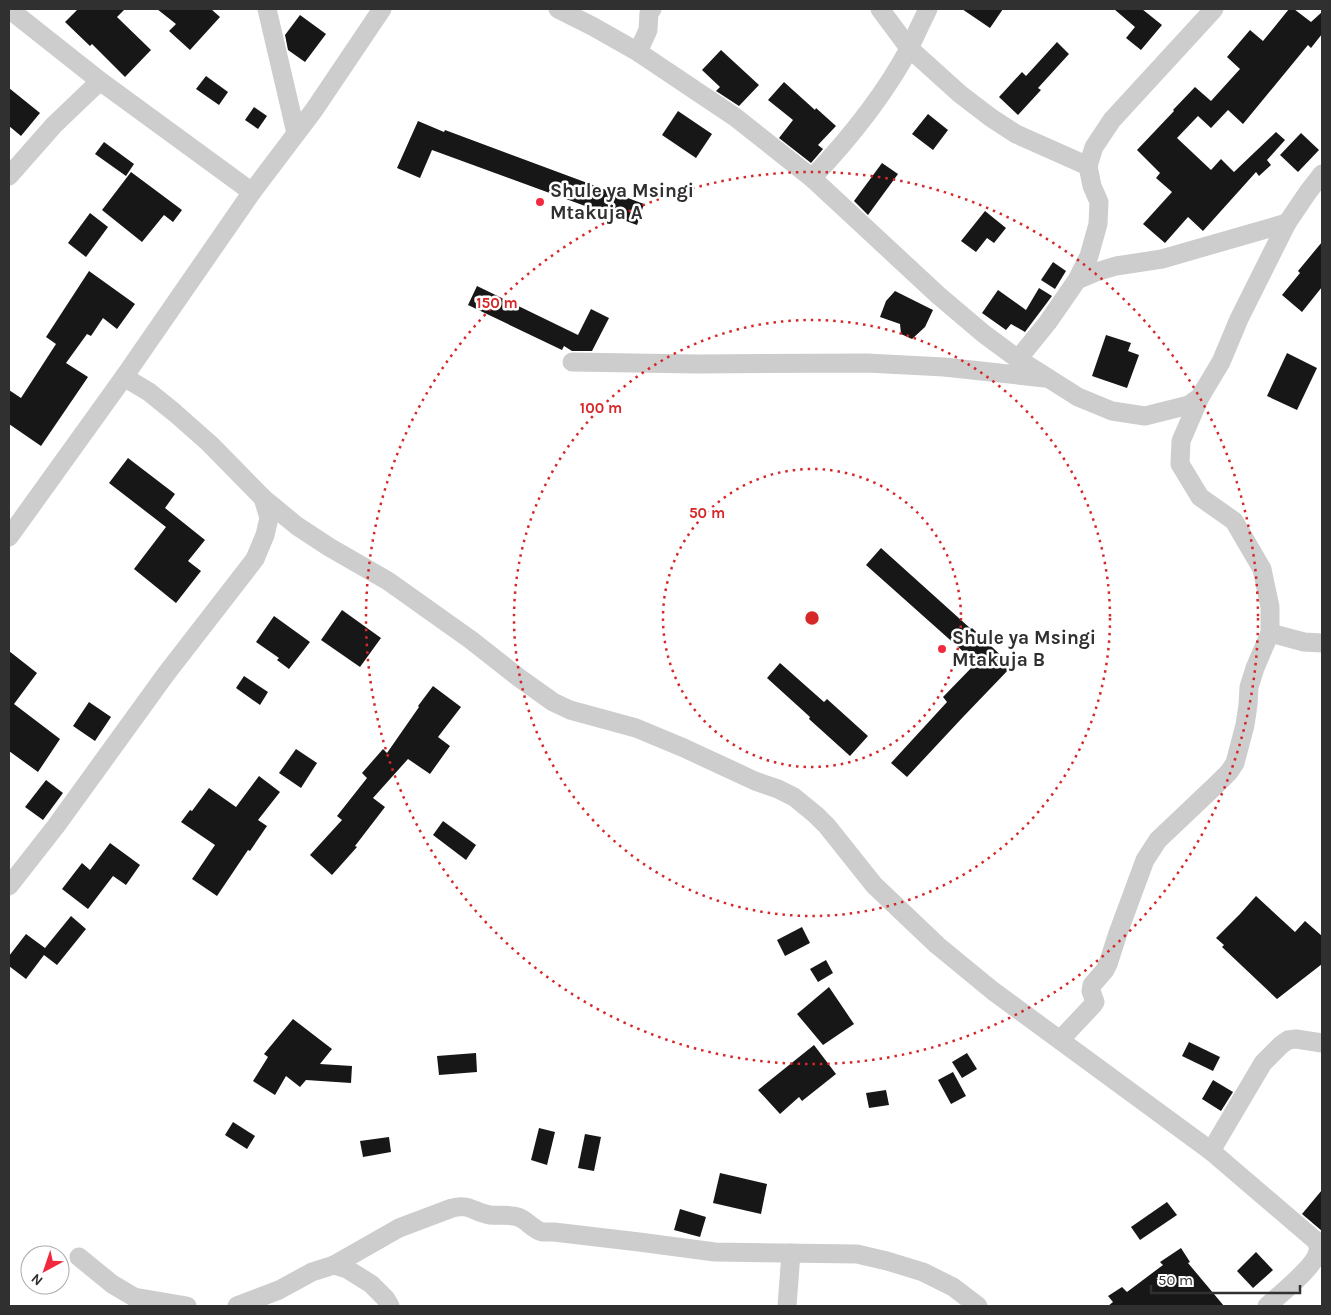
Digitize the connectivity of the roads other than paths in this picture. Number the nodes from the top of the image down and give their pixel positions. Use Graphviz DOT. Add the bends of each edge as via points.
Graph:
graph roads {
  1 [pos="9,9"];
  2 [pos="267,9"];
  3 [pos="382,9"];
  4 [pos="558,9"];
  5 [pos="652,9"];
  6 [pos="880,9"];
  7 [pos="928,9"];
  8 [pos="1214,9"];
  9 [pos="909,48"];
  10 [pos="638,52"];
  11 [pos="100,80"];
  12 [pos="296,133"];
  13 [pos="1088,166"];
  14 [pos="1322,174"];
  15 [pos="9,176"];
  16 [pos="812,178"];
  17 [pos="252,192"];
  18 [pos="1287,223"];
  19 [pos="1077,280"];
  20 [pos="1018,359"];
  21 [pos="572,362"];
  22 [pos="124,377"];
  23 [pos="1052,379"];
  24 [pos="1200,397"];
  25 [pos="264,498"];
  26 [pos="9,536"];
  27 [pos="1270,633"];
  28 [pos="1322,643"];
  29 [pos="9,886"];
  30 [pos="1060,1040"];
  31 [pos="1322,1043"];
  32 [pos="1211,1152"];
  33 [pos="791,1253"];
  34 [pos="79,1257"];
  35 [pos="334,1265"];
  36 [pos="187,1306"];
  37 [pos="237,1306"];
  38 [pos="390,1306"];
  39 [pos="787,1306"];
  40 [pos="978,1306"];
  41 [pos="1267,1306"];
  1 -- 11 [label="street"];
  2 -- 12 [label="street"];
  3 -- 12 [label="street"];
  4 -- 10 [label="street"];
  5 -- 10 [label="street" via="648,30"];
  6 -- 9 [label="street"];
  7 -- 9 [label="street"];
  8 -- 13 [label="street" via="1112,120 1094,147"];
  9 -- 13 [label="street" via="990,117 1016,134"];
  9 -- 16 [label="street" via="870,110"];
  10 -- 16 [label="street" via="735,117"];
  11 -- 15 [label="street"];
  11 -- 17 [label="street"];
  12 -- 17 [label="street"];
  13 -- 19 [label="street" via="1099,202 1098,224 1089,256"];
  14 -- 18 [label="street"];
  16 -- 20 [label="street" via="938,295"];
  17 -- 22 [label="street"];
  18 -- 19 [label="street" via="1162,259 1116,266"];
  18 -- 24 [label="street" via="1239,318 1221,362"];
  19 -- 20 [label="street"];
  20 -- 23 [label="street"];
  21 -- 23 [label="street" via="867,363 944,367"];
  22 -- 25 [label="street" via="149,392 182,419"];
  22 -- 26 [label="street"];
  23 -- 24 [label="street" via="1078,397 1103,407 1145,416 1188,405"];
  24 -- 27 [label="street" via="1181,441 1180,464 1200,497 1234,521 1262,569 1270,607"];
  25 -- 29 [label="street" via="269,518 255,559"];
  25 -- 30 [label="street" via="297,526 388,581 553,702 570,710 636,728 794,797 827,826 874,886 937,945"];
  27 -- 28 [label="street"];
  27 -- 30 [label="street" via="1249,687 1245,725 1235,762 1223,778 1158,840 1145,860 1108,964 1092,985 1095,1002"];
  30 -- 32 [label="street"];
  31 -- 32 [label="street" via="1288,1040 1263,1062"];
  32 -- 41 [label="street" via="1315,1240 1318,1246 1318,1252 1303,1274"];
  33 -- 35 [label="street" via="715,1252 542,1232 519,1217 489,1215 459,1206 399,1228"];
  33 -- 39 [label="street"];
  33 -- 40 [label="street" via="856,1254 887,1260 923,1272"];
  34 -- 36 [label="street" via="134,1297"];
  35 -- 37 [label="street"];
  35 -- 38 [label="street" via="371,1284"];
}
